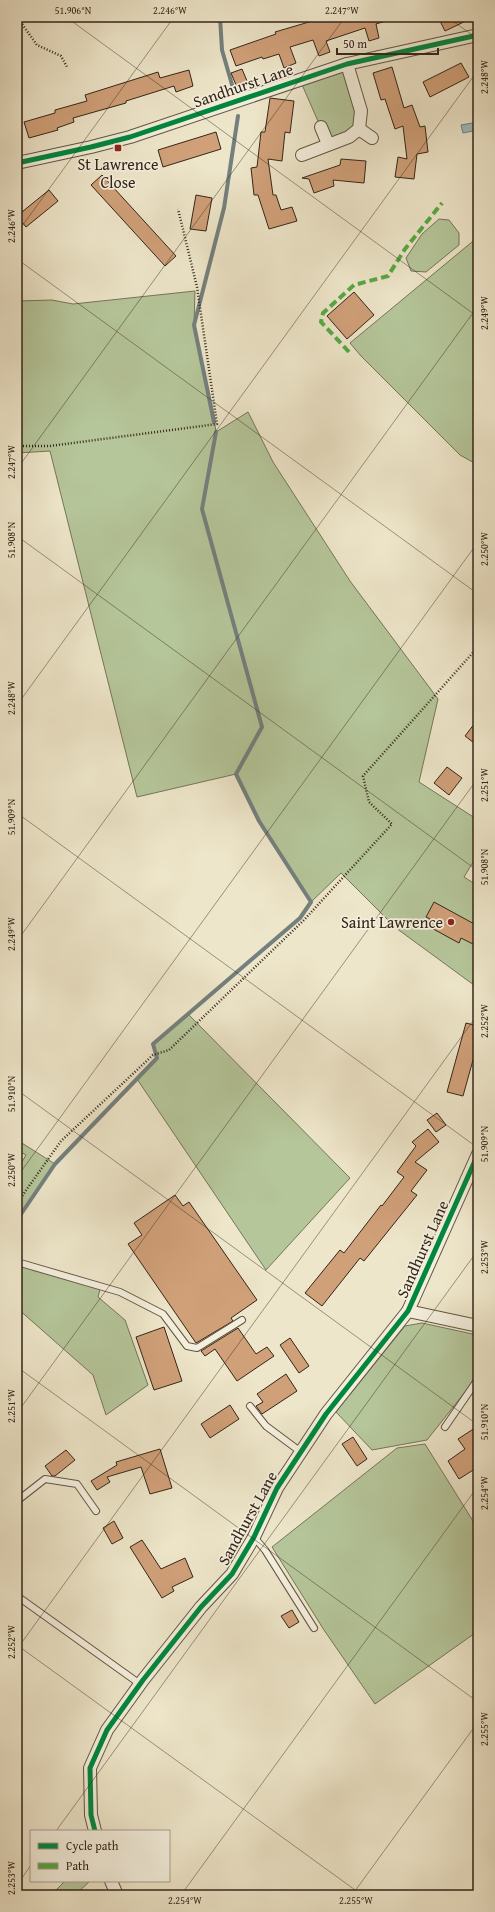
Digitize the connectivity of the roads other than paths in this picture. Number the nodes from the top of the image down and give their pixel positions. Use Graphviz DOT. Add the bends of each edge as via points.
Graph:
graph roads {
  1 [pos="474,17"];
  2 [pos="478,25"];
  3 [pos="478,35"];
  4 [pos="347,64"];
  5 [pos="321,127"];
  6 [pos="359,129"];
  7 [pos="372,138"];
  8 [pos="328,144"];
  9 [pos="302,154"];
  10 [pos="17,163"];
  11 [pos="478,1154"];
  12 [pos="17,1262"];
  13 [pos="408,1311"];
  14 [pos="242,1320"];
  15 [pos="478,1326"];
  16 [pos="478,1379"];
  17 [pos="250,1406"];
  18 [pos="445,1427"];
  19 [pos="301,1452"];
  20 [pos="17,1501"];
  21 [pos="96,1511"];
  22 [pos="254,1537"];
  23 [pos="17,1596"];
  24 [pos="314,1628"];
  25 [pos="140,1684"];
  26 [pos="95,1830"];
  27 [pos="111,1882"];
  28 [pos="117,1895"];
  1 -- 2 [label="lane"];
  3 -- 4 [label="street, Sandhurst Lane"];
  4 -- 6 [label="street" via="361,111"];
  4 -- 10 [label="street, Sandhurst Lane" via="130,137"];
  5 -- 8 [label="street"];
  6 -- 7 [label="street"];
  6 -- 8 [label="street"];
  8 -- 9 [label="street"];
  11 -- 13 [label="street, Sandhurst Lane"];
  12 -- 14 [label="lane" via="120,1292 163,1314 187,1346 197,1348"];
  13 -- 15 [label="street"];
  13 -- 19 [label="street, Sandhurst Lane" via="326,1414"];
  16 -- 18 [label="lane"];
  17 -- 19 [label="lane" via="266,1426"];
  19 -- 22 [label="street, Sandhurst Lane" via="276,1488"];
  20 -- 21 [label="lane" via="45,1479 77,1484"];
  22 -- 24 [label="lane" via="265,1550"];
  22 -- 25 [label="street, Sandhurst Lane" via="232,1574 201,1607"];
  23 -- 25 [label="lane"];
  25 -- 26 [label="street, Sandhurst Lane" via="107,1730 90,1768 91,1815"];
  27 -- 28 [label="street"];
}
